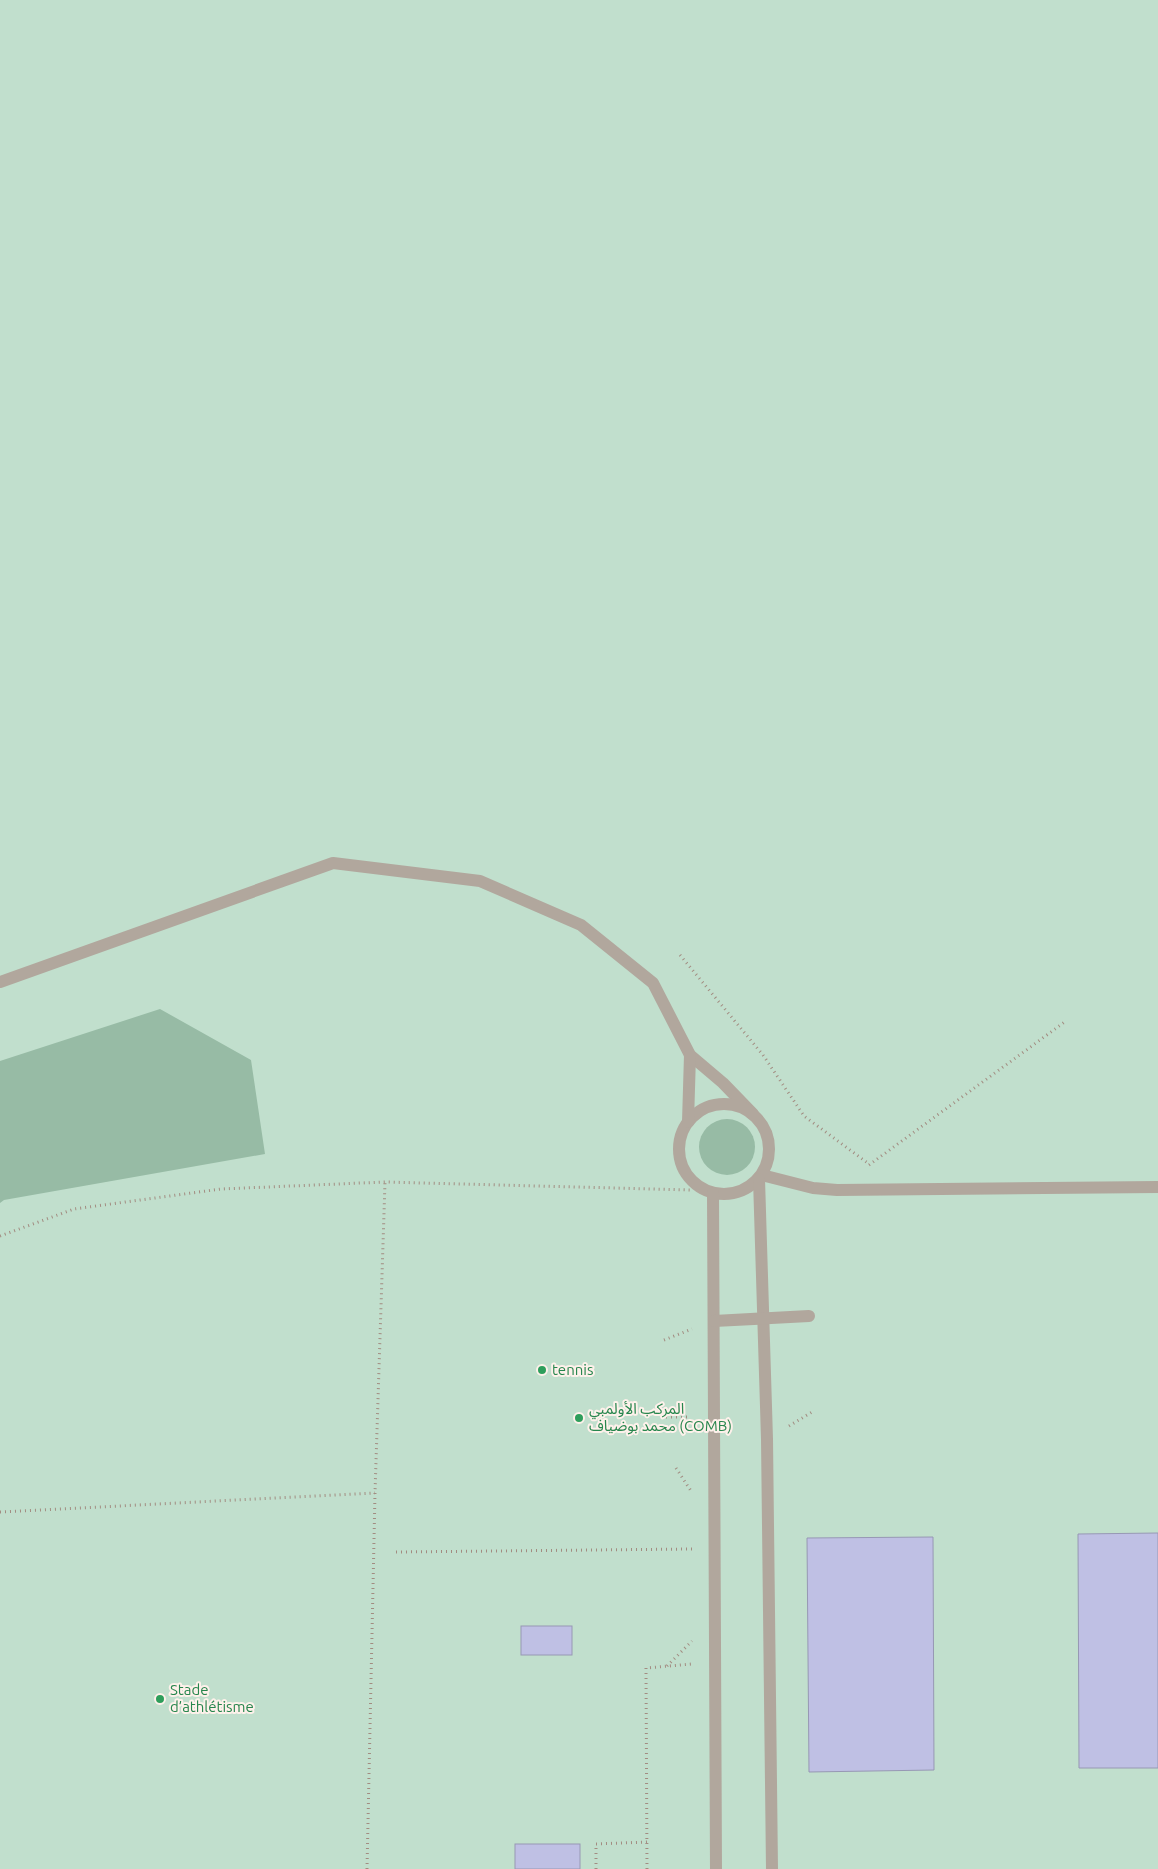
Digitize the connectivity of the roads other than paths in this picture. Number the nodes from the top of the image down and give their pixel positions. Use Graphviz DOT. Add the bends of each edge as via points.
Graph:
graph roads {
  1 [pos="0,982"];
  2 [pos="690,1055"];
  3 [pos="753,1114"];
  4 [pos="688,1122"];
  5 [pos="761,1177"];
  6 [pos="1158,1187"];
  7 [pos="709,1192"];
  8 [pos="809,1316"];
  9 [pos="763,1318"];
  10 [pos="714,1321"];
  11 [pos="716,1869"];
  12 [pos="772,1869"];
  1 -- 2 [label="lane" via="334,863 480,881 581,926 653,983"];
  2 -- 3 [label="lane"];
  2 -- 4 [label="lane"];
  3 -- 4 [label="lane" via="737,1105 719,1104 701,1110"];
  3 -- 5 [label="lane" via="764,1127 769,1143 769,1159"];
  4 -- 7 [label="lane" via="678,1147 680,1160 693,1183"];
  5 -- 6 [label="lane" via="813,1188 864,1190"];
  5 -- 7 [label="lane" via="738,1192"];
  5 -- 9 [label="lane"];
  7 -- 10 [label="lane"];
  8 -- 9 [label="lane"];
  9 -- 10 [label="lane"];
  9 -- 12 [label="lane"];
  10 -- 11 [label="lane"];
}
